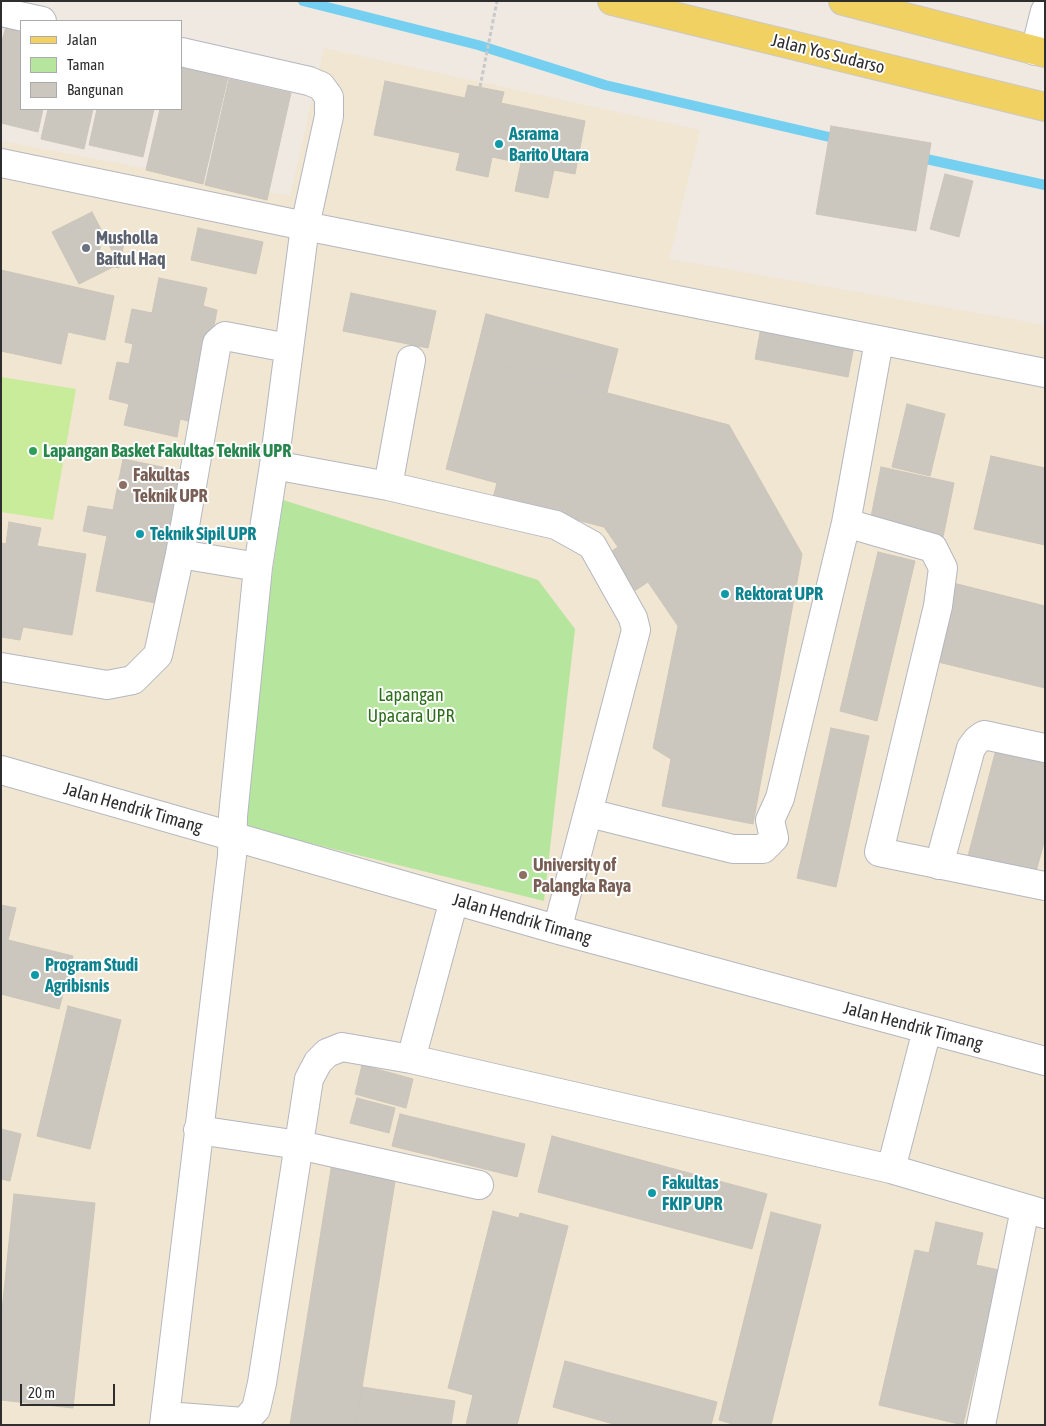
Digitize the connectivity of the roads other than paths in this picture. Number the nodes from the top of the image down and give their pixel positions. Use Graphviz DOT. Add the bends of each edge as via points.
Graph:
graph roads {
  1 [pos="612,1"];
  2 [pos="843,1"];
  3 [pos="1045,11"];
  4 [pos="1,12"];
  5 [pos="37,20"];
  6 [pos="182,52"];
  7 [pos="1040,52"];
  8 [pos="1045,107"];
  9 [pos="1,164"];
  10 [pos="305,226"];
  11 [pos="878,341"];
  12 [pos="288,348"];
  13 [pos="412,360"];
  14 [pos="1045,374"];
  15 [pos="274,464"];
  16 [pos="388,486"];
  17 [pos="846,523"];
  18 [pos="180,554"];
  19 [pos="258,567"];
  20 [pos="1,667"];
  21 [pos="1045,748"];
  22 [pos="1,770"];
  23 [pos="589,813"];
  24 [pos="231,836"];
  25 [pos="939,865"];
  26 [pos="1045,886"];
  27 [pos="454,900"];
  28 [pos="559,930"];
  29 [pos="928,1030"];
  30 [pos="411,1059"];
  31 [pos="1045,1061"];
  32 [pos="198,1130"];
  33 [pos="299,1145"];
  34 [pos="891,1169"];
  35 [pos="479,1185"];
  36 [pos="1035,1212"];
  37 [pos="165,1420"];
  38 [pos="981,1425"];
  1 -- 8 [label="main road, Jalan Yos Sudarso"];
  2 -- 7 [label="main road"];
  3 -- 7 [label="street"];
  4 -- 5 [label="street"];
  6 -- 10 [label="street" via="309,81 321,86 329,97 329,116"];
  9 -- 10 [label="street"];
  10 -- 11 [label="street"];
  10 -- 12 [label="street"];
  11 -- 14 [label="street"];
  11 -- 17 [label="street"];
  12 -- 15 [label="street"];
  12 -- 18 [label="street" via="225,336 217,344"];
  13 -- 16 [label="street"];
  15 -- 16 [label="street"];
  15 -- 19 [label="street"];
  16 -- 23 [label="street" via="556,525 592,545 633,618 636,630"];
  17 -- 23 [label="street" via="780,798 770,820 774,838 763,849 733,849"];
  17 -- 25 [label="street" via="933,548 943,568 938,606 879,852"];
  18 -- 19 [label="street"];
  18 -- 20 [label="street" via="158,655 133,680 107,685"];
  19 -- 24 [label="street"];
  21 -- 25 [label="street" via="984,735 977,740 971,748"];
  22 -- 24 [label="street, Jalan Hendrik Timang"];
  23 -- 28 [label="street"];
  24 -- 27 [label="street, Jalan Hendrik Timang"];
  24 -- 32 [label="street" via="232,856"];
  25 -- 26 [label="street"];
  27 -- 28 [label="street, Jalan Hendrik Timang"];
  27 -- 30 [label="street"];
  28 -- 29 [label="street, Jalan Hendrik Timang"];
  29 -- 31 [label="street, Jalan Hendrik Timang"];
  29 -- 34 [label="street"];
  30 -- 33 [label="street" via="342,1047 327,1053 309,1080"];
  30 -- 34 [label="street"];
  32 -- 33 [label="street"];
  32 -- 37 [label="street"];
  33 -- 35 [label="street"];
  33 -- 37 [label="street" via="256,1409 244,1422"];
  34 -- 36 [label="street"];
  36 -- 38 [label="street"];
}
